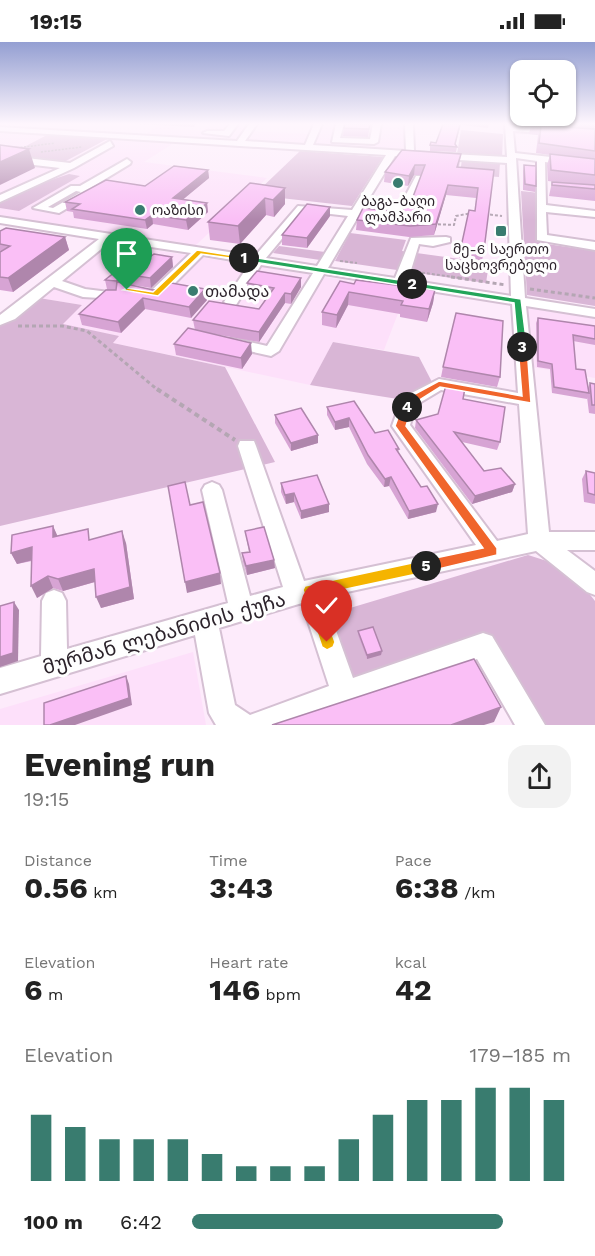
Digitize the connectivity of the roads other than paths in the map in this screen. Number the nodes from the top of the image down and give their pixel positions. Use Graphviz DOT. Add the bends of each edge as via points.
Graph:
graph roads {
  1 [pos="510,155"];
  2 [pos="89,156"];
  3 [pos="390,156"];
  4 [pos="422,156"];
  5 [pos="495,156"];
  6 [pos="513,156"];
  7 [pos="547,156"];
  8 [pos="595,157"];
  9 [pos="0,158"];
  10 [pos="127,162"];
  11 [pos="542,165"];
  12 [pos="595,165"];
  13 [pos="71,166"];
  14 [pos="595,175"];
  15 [pos="418,178"];
  16 [pos="0,200"];
  17 [pos="542,208"];
  18 [pos="356,213"];
  19 [pos="595,214"];
  20 [pos="0,220"];
  21 [pos="18,223"];
  22 [pos="0,230"];
  23 [pos="108,237"];
  24 [pos="446,240"];
  25 [pos="166,246"];
  26 [pos="595,246"];
  27 [pos="200,251"];
  28 [pos="258,260"];
  29 [pos="189,262"];
  30 [pos="322,270"];
  31 [pos="51,282"];
  32 [pos="400,283"];
  33 [pos="136,292"];
  34 [pos="112,296"];
  35 [pos="518,301"];
  36 [pos="231,302"];
  37 [pos="595,313"];
  38 [pos="5,318"];
  39 [pos="214,339"];
  40 [pos="527,400"];
  41 [pos="247,446"];
  42 [pos="212,490"];
  43 [pos="539,541"];
  44 [pos="595,542"];
  45 [pos="493,552"];
  46 [pos="595,585"];
  47 [pos="304,592"];
  48 [pos="54,601"];
  49 [pos="242,610"];
  50 [pos="205,621"];
  51 [pos="54,665"];
  52 [pos="0,681"];
  53 [pos="345,694"];
  54 [pos="241,725"];
  55 [pos="260,725"];
  56 [pos="531,725"];
  1 -- 35 [label="street"];
  2 -- 13 [label="street"];
  3 -- 18 [label="street"];
  4 -- 5 [label="street" via="441,159"];
  6 -- 11 [label="street"];
  7 -- 8 [label="street"];
  9 -- 13 [label="street"];
  10 -- 21 [label="street" via="82,189 74,188 38,208 47,210"];
  11 -- 12 [label="street"];
  11 -- 14 [label="street"];
  11 -- 17 [label="street" via="548,187"];
  13 -- 16 [label="street"];
  15 -- 18 [label="street" via="404,210 384,206"];
  17 -- 19 [label="street"];
  17 -- 26 [label="street" via="541,238"];
  18 -- 28 [label="street" via="302,208"];
  18 -- 30 [label="street"];
  20 -- 21 [label="street"];
  21 -- 22 [label="street"];
  21 -- 23 [label="street"];
  23 -- 25 [label="street"];
  23 -- 31 [label="street"];
  24 -- 32 [label="street" via="415,240"];
  25 -- 27 [label="street"];
  25 -- 29 [label="street" via="155,256"];
  27 -- 28 [label="street"];
  27 -- 29 [label="street"];
  28 -- 30 [label="street"];
  28 -- 36 [label="street"];
  29 -- 33 [label="street" via="155,295"];
  30 -- 32 [label="street"];
  30 -- 39 [label="street" via="271,351"];
  31 -- 34 [label="street" via="83,293"];
  31 -- 38 [label="street"];
  32 -- 35 [label="street"];
  35 -- 37 [label="street"];
  35 -- 40 [label="street"];
  40 -- 43 [label="street"];
  40 -- 45 [label="street" via="439,384 408,402 401,426"];
  41 -- 47 [label="street"];
  42 -- 49 [label="street"];
  43 -- 44 [label="street, მურმან ლებანიძის ქუჩა"];
  43 -- 45 [label="street, მურმან ლებანიძის ქუჩა"];
  43 -- 46 [label="street"];
  45 -- 47 [label="street, მურმან ლებანიძის ქუჩა"];
  47 -- 49 [label="street, მურმან ლებანიძის ქუჩა"];
  47 -- 53 [label="street"];
  48 -- 51 [label="street"];
  49 -- 50 [label="street, მურმან ლებანიძის ქუჩა"];
  50 -- 51 [label="street, მურმან ლებანიძის ქუჩა"];
  50 -- 54 [label="street" via="223,713"];
  51 -- 52 [label="street, მურმან ლებანიძის ქუჩა"];
  53 -- 55 [label="street"];
  53 -- 56 [label="street" via="483,645"];
}
